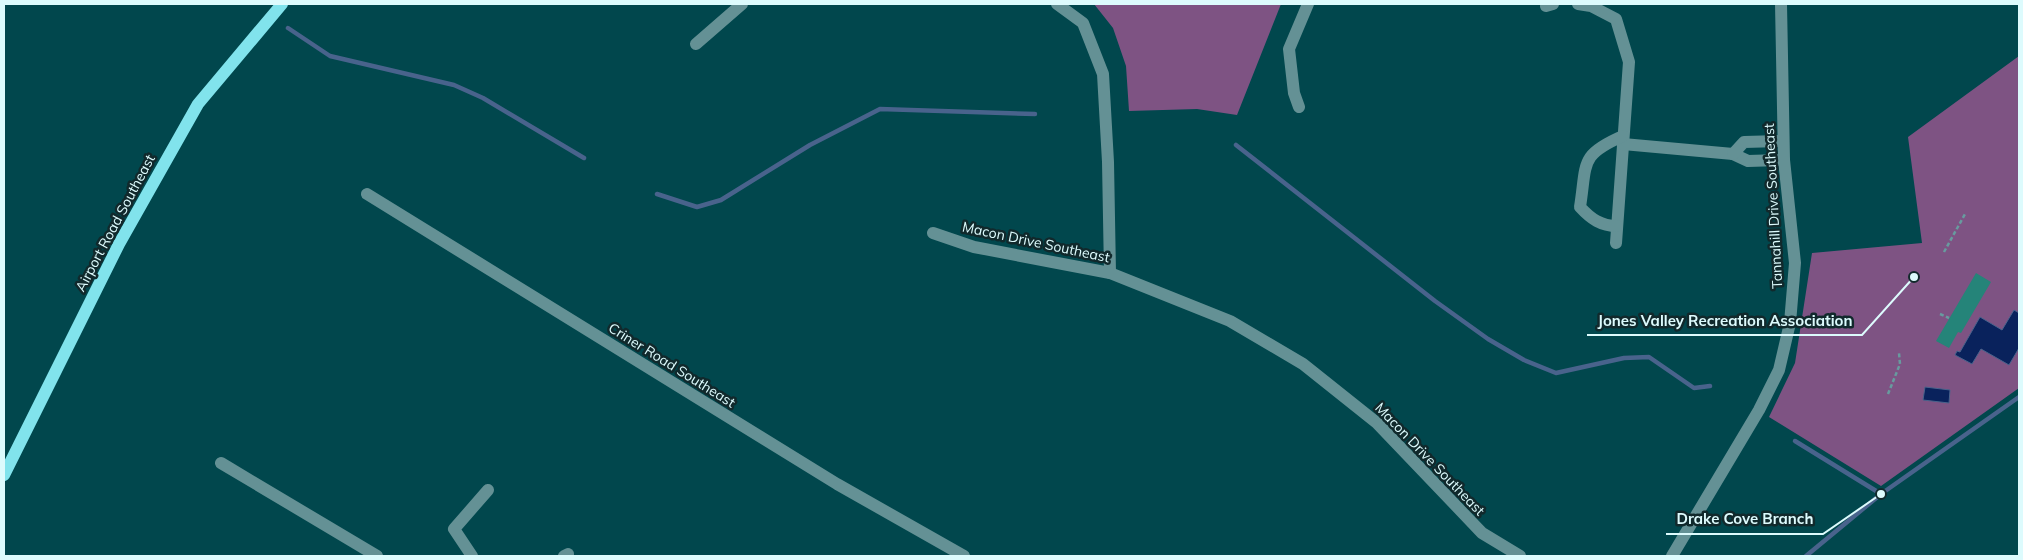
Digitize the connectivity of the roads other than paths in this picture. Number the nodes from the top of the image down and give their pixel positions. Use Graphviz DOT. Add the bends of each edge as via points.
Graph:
graph roads {
  1 [pos="282,4"];
  2 [pos="742,4"];
  3 [pos="1057,4"];
  4 [pos="1308,4"];
  5 [pos="1578,4"];
  6 [pos="1781,4"];
  7 [pos="696,44"];
  8 [pos="1299,107"];
  9 [pos="1623,140"];
  10 [pos="1783,141"];
  11 [pos="1733,154"];
  12 [pos="1784,160"];
  13 [pos="367,194"];
  14 [pos="1617,226"];
  15 [pos="933,233"];
  16 [pos="1616,243"];
  17 [pos="1110,273"];
  18 [pos="221,463"];
  19 [pos="4,475"];
  20 [pos="488,490"];
  21 [pos="377,556"];
  22 [pos="472,556"];
  23 [pos="964,556"];
  24 [pos="1520,556"];
  25 [pos="1672,556"];
  1 -- 19 [label="main road, Airport Road Southeast" via="198,104 119,244"];
  2 -- 7 [label="street"];
  3 -- 17 [label="street" via="1083,23 1103,74"];
  4 -- 8 [label="street" via="1289,49"];
  5 -- 9 [label="street" via="1591,6 1616,19 1629,62"];
  6 -- 10 [label="street, Tannahill Drive Southeast"];
  9 -- 11 [label="street"];
  9 -- 14 [label="street"];
  9 -- 14 [label="street" via="1592,152 1587,162 1580,207 1591,219 1607,226"];
  10 -- 11 [label="street" via="1744,142"];
  10 -- 12 [label="street, Tannahill Drive Southeast"];
  11 -- 12 [label="street" via="1748,161"];
  12 -- 25 [label="street, Tannahill Drive Southeast" via="1794,284 1790,323 1778,370 1760,410"];
  13 -- 23 [label="street, Criner Road Southeast" via="836,484"];
  14 -- 16 [label="street"];
  15 -- 17 [label="street, Macon Drive Southeast" via="974,247"];
  17 -- 24 [label="street, Macon Drive Southeast" via="1230,321 1303,364 1378,423 1482,534"];
  18 -- 21 [label="street"];
  20 -- 22 [label="street" via="454,529"];
}
